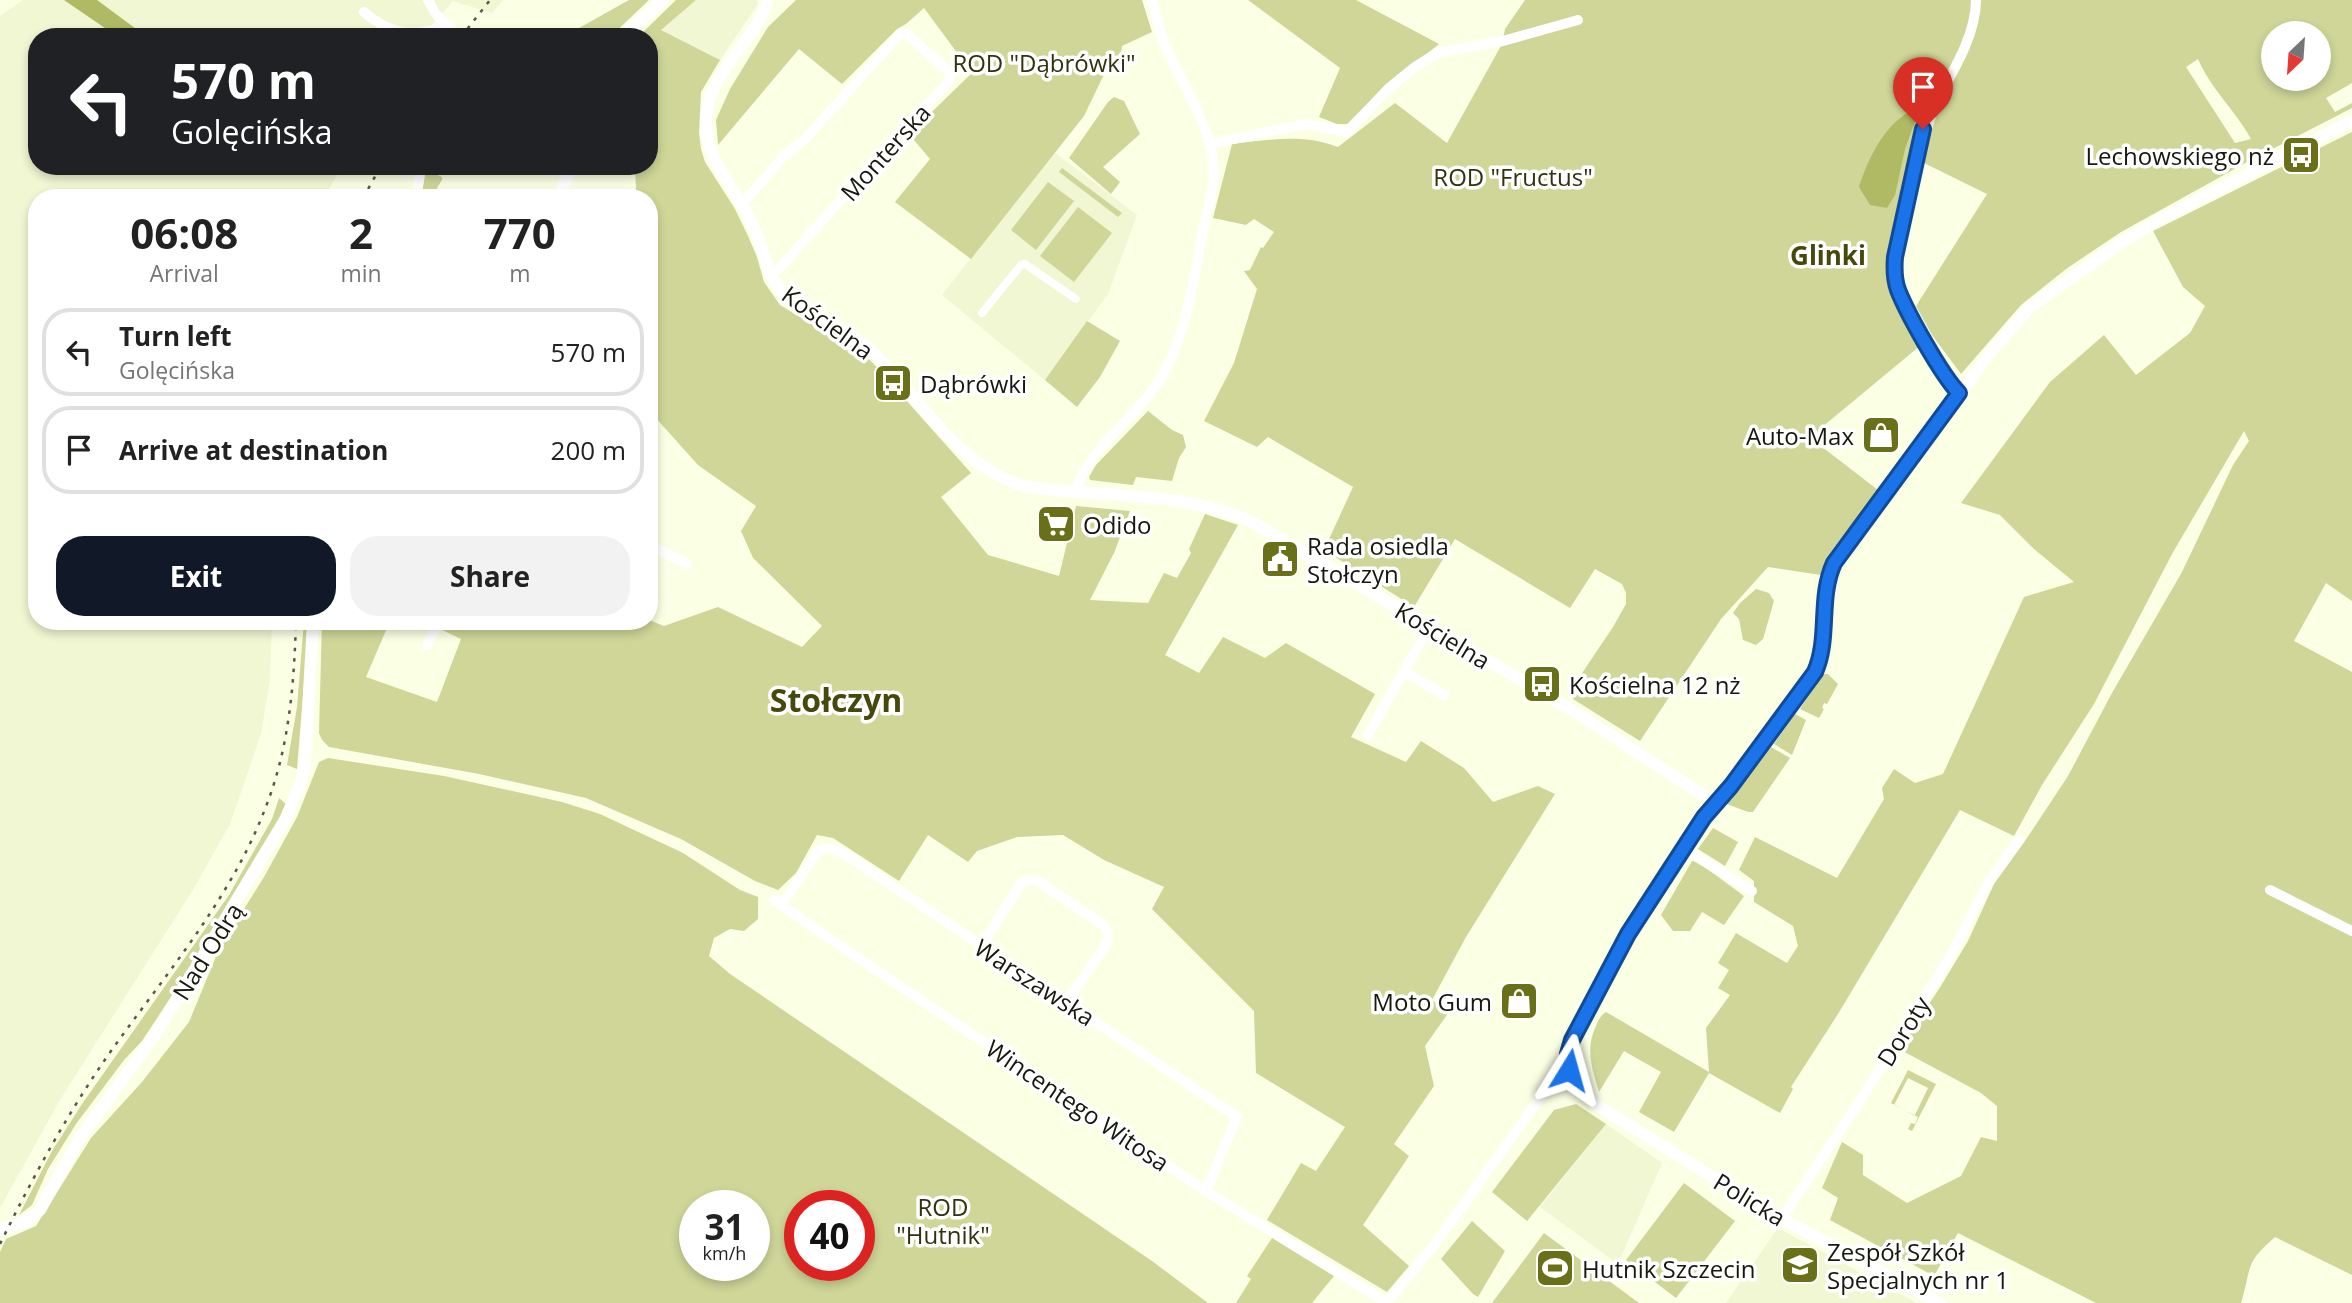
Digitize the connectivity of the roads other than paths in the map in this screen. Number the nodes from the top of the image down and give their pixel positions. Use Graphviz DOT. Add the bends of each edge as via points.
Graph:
graph roads {
  1 [pos="429,0"];
  2 [pos="663,0"];
  3 [pos="768,0"];
  4 [pos="1152,0"];
  5 [pos="1976,0"];
  6 [pos="364,12"];
  7 [pos="1578,20"];
  8 [pos="390,28"];
  9 [pos="450,28"];
  10 [pos="632,28"];
  11 [pos="2352,121"];
  12 [pos="1209,144"];
  13 [pos="742,204"];
  14 [pos="772,276"];
  15 [pos="1076,299"];
  16 [pos="982,313"];
  17 [pos="1959,393"];
  18 [pos="1077,492"];
  19 [pos="658,550"];
  20 [pos="687,564"];
  21 [pos="1429,627"];
  22 [pos="312,630"];
  23 [pos="435,630"];
  24 [pos="428,645"];
  25 [pos="1405,672"];
  26 [pos="1444,695"];
  27 [pos="1368,735"];
  28 [pos="1715,803"];
  29 [pos="2019,840"];
  30 [pos="1684,849"];
  31 [pos="2270,890"];
  32 [pos="1752,891"];
  33 [pos="778,902"];
  34 [pos="2352,931"];
  35 [pos="981,946"];
  36 [pos="1066,1002"];
  37 [pos="1571,1079"];
  38 [pos="1206,1191"];
  39 [pos="1781,1219"];
  40 [pos="0,1230"];
  41 [pos="1386,1303"];
  42 [pos="1940,1303"];
  1 -- 9 [label="street"];
  2 -- 10 [label="street"];
  3 -- 13 [label="street, Kościelna" via="717,82 706,115 711,150"];
  4 -- 12 [label="street" via="1162,38"];
  5 -- 17 [label="street" via="1971,35 1923,129 1894,273 1910,314"];
  6 -- 8 [label="street"];
  7 -- 12 [label="street" via="1437,53 1389,88 1347,132 1305,124"];
  11 -- 17 [label="street" via="2166,215 2072,276 2021,316"];
  12 -- 18 [label="street" via="1214,165 1211,192 1188,305 1173,353 1146,400 1091,460"];
  13 -- 14 [label="street, Kościelna"];
  13 -- 14 [label="street, Monterska" via="901,33 947,70 949,81"];
  14 -- 18 [label="street, Kościelna" via="794,303 876,354 950,439 982,467 1023,486"];
  15 -- 16 [label="street" via="1025,264"];
  17 -- 28 [label="street" via="1830,570 1815,672"];
  18 -- 21 [label="street, Kościelna" via="1164,499 1226,511 1270,531"];
  19 -- 20 [label="street"];
  21 -- 25 [label="street"];
  21 -- 28 [label="street, Kościelna" via="1572,710"];
  22 -- 40 [label="street, Nad Odrą" via="305,765 286,818 157,1032 63,1164 40,1210 27,1222"];
  23 -- 24 [label="street"];
  25 -- 26 [label="street"];
  25 -- 27 [label="street"];
  28 -- 30 [label="street"];
  29 -- 39 [label="street, Doroty" via="1988,883 1950,957 1856,1107"];
  30 -- 32 [label="street"];
  30 -- 37 [label="street" via="1628,934 1572,1040 1568,1058"];
  31 -- 34 [label="street"];
  33 -- 35 [label="street, Warszawska" via="819,850 835,849"];
  33 -- 38 [label="street, Wincentego Witosa"];
  35 -- 36 [label="street, Warszawska"];
  35 -- 36 [label="street" via="1021,884 1038,881 1108,931 1105,947"];
  36 -- 38 [label="street, Warszawska" via="1237,1117"];
  37 -- 39 [label="street, Policka" via="1600,1107"];
  37 -- 41 [label="street" via="1544,1094"];
  38 -- 41 [label="street, Wincentego Witosa"];
  39 -- 42 [label="street, Policka"];
}
